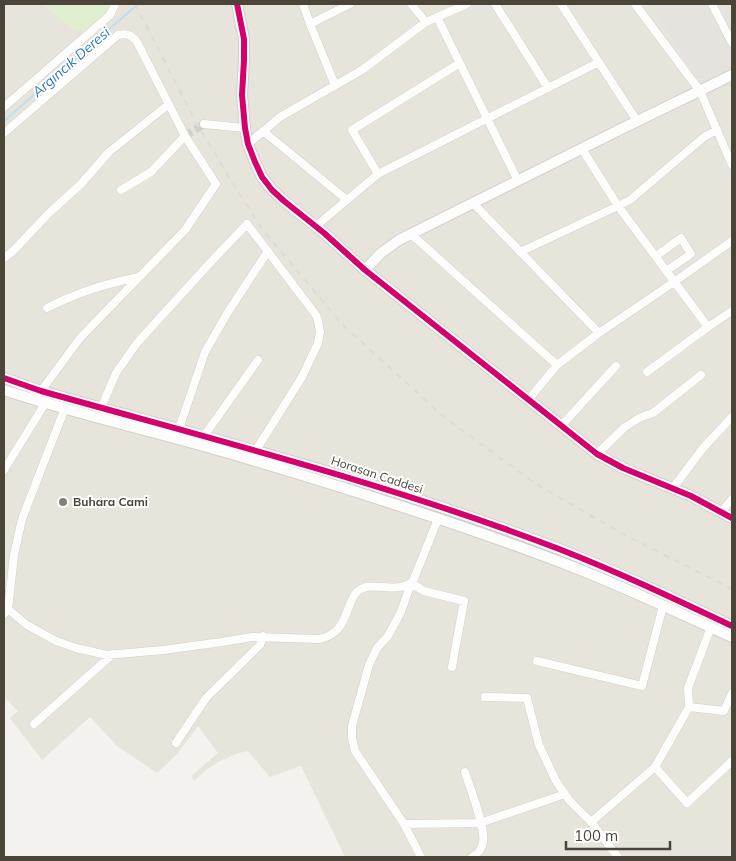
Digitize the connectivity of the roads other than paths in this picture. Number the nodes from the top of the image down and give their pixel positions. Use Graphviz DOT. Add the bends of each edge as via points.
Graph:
graph roads {
  1 [pos="114,4"];
  2 [pos="237,4"];
  3 [pos="303,4"];
  4 [pos="350,4"];
  5 [pos="411,4"];
  6 [pos="467,4"];
  7 [pos="495,4"];
  8 [pos="561,4"];
  9 [pos="635,4"];
  10 [pos="712,4"];
  11 [pos="437,17"];
  12 [pos="426,22"];
  13 [pos="310,24"];
  14 [pos="732,43"];
  15 [pos="599,62"];
  16 [pos="460,63"];
  17 [pos="732,75"];
  18 [pos="335,85"];
  19 [pos="548,88"];
  20 [pos="700,91"];
  21 [pos="170,104"];
  22 [pos="4,107"];
  23 [pos="487,118"];
  24 [pos="637,121"];
  25 [pos="204,124"];
  26 [pos="245,128"];
  27 [pos="717,130"];
  28 [pos="263,131"];
  29 [pos="4,133"];
  30 [pos="185,136"];
  31 [pos="248,144"];
  32 [pos="582,149"];
  33 [pos="732,165"];
  34 [pos="378,174"];
  35 [pos="518,181"];
  36 [pos="121,190"];
  37 [pos="347,200"];
  38 [pos="473,203"];
  39 [pos="618,206"];
  40 [pos="316,226"];
  41 [pos="411,234"];
  42 [pos="732,241"];
  43 [pos="268,251"];
  44 [pos="520,252"];
  45 [pos="656,256"];
  46 [pos="4,258"];
  47 [pos="365,270"];
  48 [pos="666,271"];
  49 [pos="139,277"];
  50 [pos="674,282"];
  51 [pos="47,308"];
  52 [pos="732,311"];
  53 [pos="708,327"];
  54 [pos="599,333"];
  55 [pos="258,360"];
  56 [pos="557,364"];
  57 [pos="616,366"];
  58 [pos="647,372"];
  59 [pos="701,375"];
  60 [pos="4,378"];
  61 [pos="4,390"];
  62 [pos="41,391"];
  63 [pos="529,399"];
  64 [pos="46,402"];
  65 [pos="65,408"];
  66 [pos="101,408"];
  67 [pos="732,416"];
  68 [pos="561,426"];
  69 [pos="179,429"];
  70 [pos="204,436"];
  71 [pos="256,450"];
  72 [pos="597,454"];
  73 [pos="4,470"];
  74 [pos="673,488"];
  75 [pos="732,499"];
  76 [pos="722,512"];
  77 [pos="732,518"];
  78 [pos="438,519"];
  79 [pos="411,583"];
  80 [pos="664,606"];
  81 [pos="6,611"];
  82 [pos="732,626"];
  83 [pos="711,627"];
  84 [pos="263,636"];
  85 [pos="732,637"];
  86 [pos="113,654"];
  87 [pos="537,661"];
  88 [pos="452,667"];
  89 [pos="732,693"];
  90 [pos="485,697"];
  91 [pos="689,707"];
  92 [pos="34,724"];
  93 [pos="176,743"];
  94 [pos="732,761"];
  95 [pos="655,767"];
  96 [pos="465,772"];
  97 [pos="564,794"];
  98 [pos="591,822"];
  99 [pos="480,823"];
  100 [pos="404,824"];
  101 [pos="421,857"];
  102 [pos="472,857"];
  103 [pos="618,857"];
  1 -- 22 [label="street" via="110,15"];
  2 -- 26 [label="street" via="244,44 242,95"];
  3 -- 13 [label="street"];
  4 -- 13 [label="street"];
  5 -- 12 [label="street"];
  6 -- 11 [label="street"];
  7 -- 19 [label="street"];
  8 -- 15 [label="street"];
  9 -- 20 [label="street"];
  10 -- 14 [label="street"];
  11 -- 12 [label="street"];
  11 -- 16 [label="street"];
  12 -- 18 [label="street" via="362,70"];
  13 -- 18 [label="street"];
  15 -- 19 [label="street"];
  15 -- 24 [label="street"];
  16 -- 23 [label="street"];
  16 -- 34 [label="street" via="352,130"];
  17 -- 20 [label="street"];
  18 -- 28 [label="street" via="280,117"];
  19 -- 23 [label="street"];
  20 -- 24 [label="street"];
  20 -- 27 [label="street"];
  21 -- 29 [label="street" via="137,42 130,35 121,34"];
  21 -- 30 [label="street"];
  21 -- 46 [label="street" via="109,152 82,184"];
  23 -- 34 [label="street"];
  23 -- 35 [label="street"];
  24 -- 32 [label="street"];
  25 -- 26 [label="street"];
  26 -- 31 [label="street"];
  27 -- 33 [label="street"];
  27 -- 39 [label="street" via="704,137 630,200"];
  28 -- 31 [label="street"];
  28 -- 37 [label="street"];
  30 -- 36 [label="street" via="151,172"];
  30 -- 49 [label="street" via="216,184 185,230"];
  31 -- 40 [label="street" via="266,184"];
  32 -- 35 [label="street"];
  32 -- 39 [label="street"];
  34 -- 37 [label="street"];
  35 -- 38 [label="street"];
  37 -- 40 [label="street"];
  38 -- 41 [label="street"];
  38 -- 44 [label="street"];
  39 -- 44 [label="street"];
  39 -- 45 [label="street"];
  40 -- 47 [label="street"];
  41 -- 47 [label="street" via="390,246"];
  41 -- 56 [label="street"];
  42 -- 50 [label="street"];
  43 -- 66 [label="street" via="247,224 133,348 116,373"];
  43 -- 69 [label="street" via="205,352"];
  43 -- 71 [label="street" via="316,315 320,332 302,377"];
  44 -- 54 [label="street"];
  45 -- 48 [label="street"];
  45 -- 48 [label="street" via="681,238 691,254"];
  47 -- 63 [label="street"];
  48 -- 50 [label="street"];
  49 -- 51 [label="street" via="106,284"];
  49 -- 62 [label="street" via="80,338"];
  50 -- 53 [label="street"];
  50 -- 54 [label="street"];
  52 -- 53 [label="street"];
  53 -- 58 [label="street"];
  54 -- 56 [label="street"];
  55 -- 70 [label="street"];
  56 -- 63 [label="street"];
  57 -- 68 [label="street"];
  59 -- 72 [label="street" via="653,412 625,427"];
  60 -- 62 [label="street, Horasan Caddesi"];
  61 -- 64 [label="street, Horasan Caddesi"];
  62 -- 66 [label="street, Horasan Caddesi"];
  63 -- 68 [label="street"];
  64 -- 65 [label="street, Horasan Caddesi"];
  64 -- 73 [label="street"];
  65 -- 78 [label="street, Horasan Caddesi" via="240,456"];
  65 -- 81 [label="street" via="22,519"];
  66 -- 69 [label="street, Horasan Caddesi"];
  67 -- 74 [label="street"];
  68 -- 72 [label="street"];
  69 -- 70 [label="street, Horasan Caddesi"];
  70 -- 71 [label="street, Horasan Caddesi"];
  71 -- 82 [label="street, Horasan Caddesi" via="529,538 631,579"];
  72 -- 74 [label="street"];
  74 -- 76 [label="street"];
  75 -- 76 [label="street"];
  76 -- 77 [label="street"];
  78 -- 79 [label="street"];
  78 -- 80 [label="street, Horasan Caddesi" via="541,555"];
  79 -- 84 [label="street" via="401,588 367,587 358,591 341,627 329,636 319,639"];
  79 -- 88 [label="street" via="424,591 464,600"];
  79 -- 100 [label="street" via="401,612 368,665 351,732 355,751"];
  80 -- 83 [label="street, Horasan Caddesi"];
  80 -- 87 [label="street" via="642,686"];
  81 -- 86 [label="street" via="56,641 86,651"];
  83 -- 85 [label="street, Horasan Caddesi"];
  83 -- 91 [label="street" via="688,688"];
  84 -- 86 [label="street"];
  84 -- 93 [label="street" via="260,645 206,698"];
  86 -- 92 [label="street"];
  89 -- 91 [label="street" via="724,711"];
  90 -- 97 [label="street" via="527,698 539,745"];
  91 -- 95 [label="street"];
  94 -- 95 [label="street" via="687,803"];
  95 -- 98 [label="street"];
  96 -- 99 [label="street"];
  97 -- 98 [label="street"];
  97 -- 99 [label="street"];
  98 -- 103 [label="street"];
  99 -- 100 [label="street"];
  99 -- 102 [label="street" via="482,844"];
  100 -- 101 [label="street"];
}
